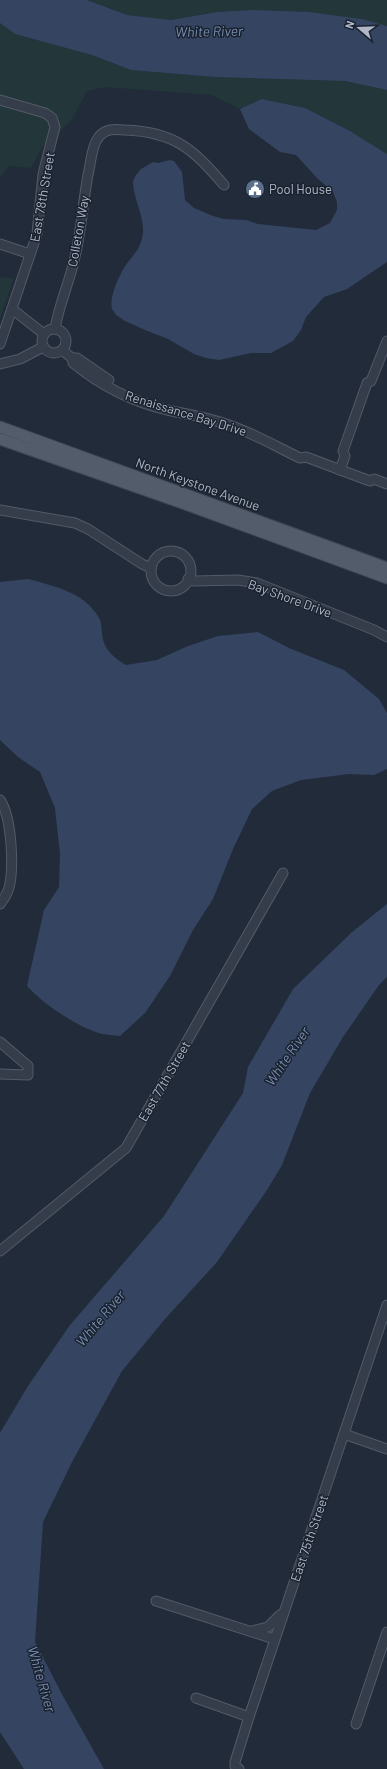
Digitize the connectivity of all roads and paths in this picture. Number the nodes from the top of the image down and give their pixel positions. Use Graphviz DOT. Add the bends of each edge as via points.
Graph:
graph roads {
  1 [pos="0,100"];
  2 [pos="224,185"];
  3 [pos="0,244"];
  4 [pos="30,254"];
  5 [pos="12,309"];
  6 [pos="55,330"];
  7 [pos="44,334"];
  8 [pos="0,344"];
  9 [pos="386,345"];
  10 [pos="43,347"];
  11 [pos="62,350"];
  12 [pos="0,364"];
  13 [pos="0,427"];
  14 [pos="0,439"];
  15 [pos="340,470"];
  16 [pos="370,481"];
  17 [pos="387,484"];
  18 [pos="387,490"];
  19 [pos="0,510"];
  20 [pos="151,568"];
  21 [pos="387,568"];
  22 [pos="387,578"];
  23 [pos="188,579"];
  24 [pos="387,637"];
  25 [pos="0,800"];
  26 [pos="283,873"];
  27 [pos="0,904"];
  28 [pos="0,1042"];
  29 [pos="0,1074"];
  30 [pos="0,1251"];
  31 [pos="387,1305"];
  32 [pos="344,1434"];
  33 [pos="387,1449"];
  34 [pos="156,1601"];
  35 [pos="285,1605"];
  36 [pos="250,1632"];
  37 [pos="387,1632"];
  38 [pos="274,1639"];
  39 [pos="196,1698"];
  40 [pos="248,1717"];
  41 [pos="356,1724"];
  42 [pos="239,1769"];
  1 -- 4 [label="street, East 78th Street" via="37,110 52,118 54,122 55,132 43,174 37,234"];
  2 -- 6 [label="street, Colleton Way" via="192,150 166,137 142,131 113,129 101,134 93,150 72,270"];
  3 -- 4 [label="street"];
  4 -- 5 [label="street, East 78th Street"];
  5 -- 7 [label="street"];
  5 -- 8 [label="street, East 78th Street"];
  6 -- 7 [label="street"];
  6 -- 11 [label="street" via="63,333 65,338"];
  7 -- 10 [label="street"];
  9 -- 15 [label="street" via="371,381 349,453 345,456"];
  10 -- 11 [label="street" via="51,353"];
  10 -- 12 [label="street" via="20,359"];
  11 -- 15 [label="street, Renaissance Bay Drive" via="118,386 140,395 240,422 303,454 306,458"];
  13 -- 21 [label="main road, North Keystone Avenue"];
  14 -- 22 [label="main road, North Keystone Avenue"];
  15 -- 16 [label="street, Renaissance Bay Drive"];
  16 -- 17 [label="street, Renaissance Bay Drive" via="374,479"];
  16 -- 18 [label="street, Renaissance Bay Drive" via="372,485"];
  19 -- 20 [label="street" via="76,522"];
  20 -- 23 [label="street" via="155,582 165,589 180,588"];
  20 -- 23 [label="street" via="155,559 162,553 178,552 189,563"];
  23 -- 24 [label="street, Bay Shore Drive" via="238,580 256,584"];
  25 -- 27 [label="street" via="6,811 11,870 9,888"];
  26 -- 30 [label="street, East 77th Street" via="126,1148"];
  28 -- 29 [label="street" via="28,1066 28,1075"];
  31 -- 32 [label="street, East 75th Street"];
  32 -- 33 [label="street"];
  32 -- 35 [label="street, East 75th Street"];
  34 -- 36 [label="street"];
  35 -- 36 [label="street" via="279,1617 268,1627"];
  35 -- 38 [label="street, East 75th Street"];
  36 -- 38 [label="street"];
  37 -- 41 [label="street"];
  38 -- 40 [label="street, East 75th Street"];
  39 -- 40 [label="street"];
  40 -- 42 [label="street, East 75th Street" via="234,1762"];
}
